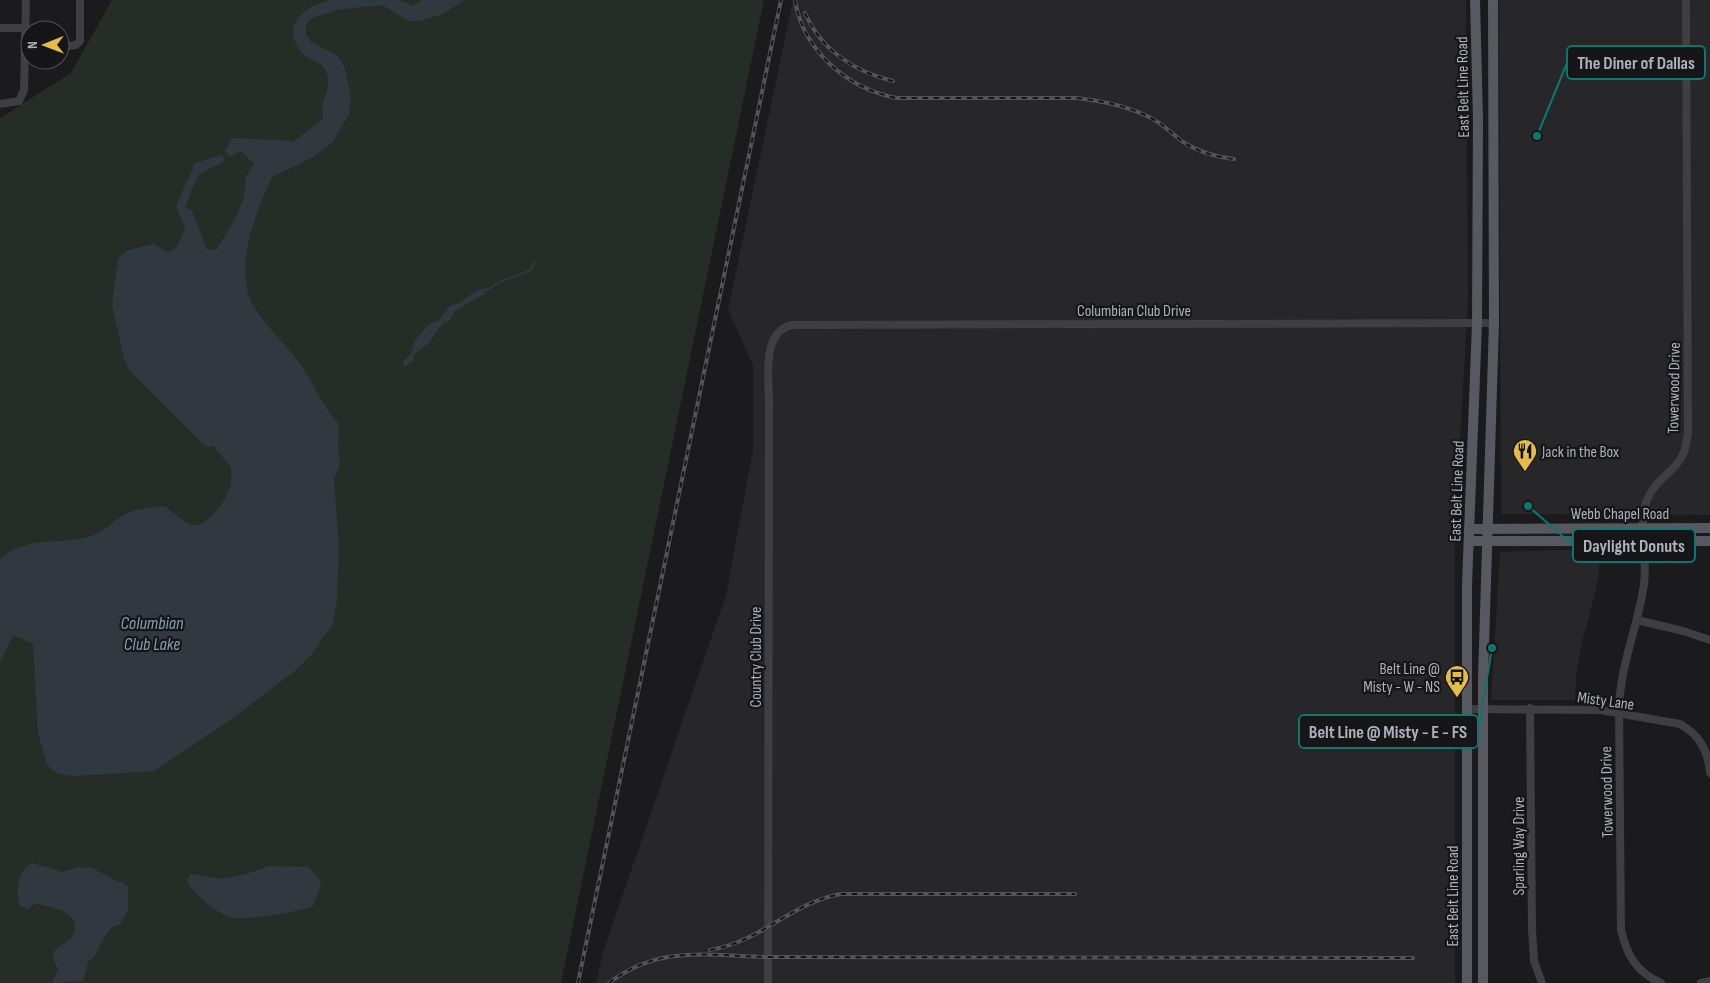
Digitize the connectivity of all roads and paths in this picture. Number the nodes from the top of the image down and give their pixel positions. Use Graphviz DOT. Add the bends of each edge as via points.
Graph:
graph roads {
  1 [pos="26,0"];
  2 [pos="80,0"];
  3 [pos="1476,0"];
  4 [pos="1493,0"];
  5 [pos="1686,0"];
  6 [pos="26,20"];
  7 [pos="0,28"];
  8 [pos="20,28"];
  9 [pos="70,46"];
  10 [pos="25,70"];
  11 [pos="0,104"];
  12 [pos="1478,120"];
  13 [pos="1492,120"];
  14 [pos="1477,323"];
  15 [pos="1494,323"];
  16 [pos="777,332"];
  17 [pos="1538,528"];
  18 [pos="1643,528"];
  19 [pos="1710,528"];
  20 [pos="1469,529"];
  21 [pos="1488,529"];
  22 [pos="1469,541"];
  23 [pos="1710,541"];
  24 [pos="1486,542"];
  25 [pos="1538,542"];
  26 [pos="1644,542"];
  27 [pos="1637,620"];
  28 [pos="1710,640"];
  29 [pos="1530,708"];
  30 [pos="1467,709"];
  31 [pos="1483,709"];
  32 [pos="1619,713"];
  33 [pos="1710,774"];
  34 [pos="1467,933"];
  35 [pos="1483,933"];
  36 [pos="1710,981"];
  37 [pos="768,983"];
  38 [pos="1467,983"];
  39 [pos="1484,983"];
  40 [pos="1542,983"];
  41 [pos="1661,983"];
  42 [pos="1701,983"];
  1 -- 6 [label="street"];
  2 -- 9 [label="street" via="80,41"];
  3 -- 12 [label="main road, East Belt Line Road"];
  4 -- 13 [label="main road, East Belt Line Road"];
  5 -- 18 [label="street, Towerwood Drive" via="1688,433 1684,452 1646,501"];
  7 -- 8 [label="street"];
  10 -- 11 [label="street" via="24,90 19,101"];
  12 -- 13 [label="main road"];
  12 -- 14 [label="main road, East Belt Line Road"];
  13 -- 15 [label="main road, East Belt Line Road"];
  14 -- 15 [label="street, Columbian Club Drive"];
  14 -- 16 [label="street, Columbian Club Drive" via="792,325"];
  14 -- 20 [label="main road, East Belt Line Road"];
  15 -- 21 [label="main road, East Belt Line Road"];
  16 -- 37 [label="street, Country Club Drive" via="770,356 768,403"];
  17 -- 18 [label="main road, Webb Chapel Road"];
  17 -- 21 [label="main road, Webb Chapel Road"];
  17 -- 25 [label="main road"];
  18 -- 19 [label="main road, Webb Chapel Road"];
  18 -- 26 [label="street, Towerwood Drive"];
  20 -- 21 [label="main road, Webb Chapel Road"];
  20 -- 22 [label="main road, East Belt Line Road"];
  21 -- 24 [label="main road, East Belt Line Road"];
  22 -- 24 [label="main road, Webb Chapel Road"];
  22 -- 30 [label="main road, East Belt Line Road"];
  23 -- 26 [label="main road, Webb Chapel Road"];
  24 -- 25 [label="main road, Webb Chapel Road"];
  24 -- 31 [label="main road, East Belt Line Road"];
  25 -- 26 [label="main road, Webb Chapel Road"];
  26 -- 27 [label="street, Towerwood Drive" via="1644,582"];
  27 -- 28 [label="street"];
  27 -- 32 [label="street, Towerwood Drive" via="1620,679"];
  29 -- 31 [label="street, Misty Lane"];
  29 -- 32 [label="street, Misty Lane"];
  29 -- 40 [label="street, Sparling Way Drive" via="1532,929 1534,961"];
  30 -- 31 [label="street, Misty Lane"];
  30 -- 34 [label="main road, East Belt Line Road"];
  31 -- 35 [label="main road, East Belt Line Road"];
  32 -- 33 [label="street, Misty Lane" via="1680,724 1690,730 1704,746"];
  32 -- 41 [label="street, Towerwood Drive" via="1621,930 1632,962 1647,977"];
  34 -- 35 [label="main road"];
  34 -- 38 [label="main road, East Belt Line Road"];
  35 -- 39 [label="main road, East Belt Line Road"];
  36 -- 42 [label="street"];
}
